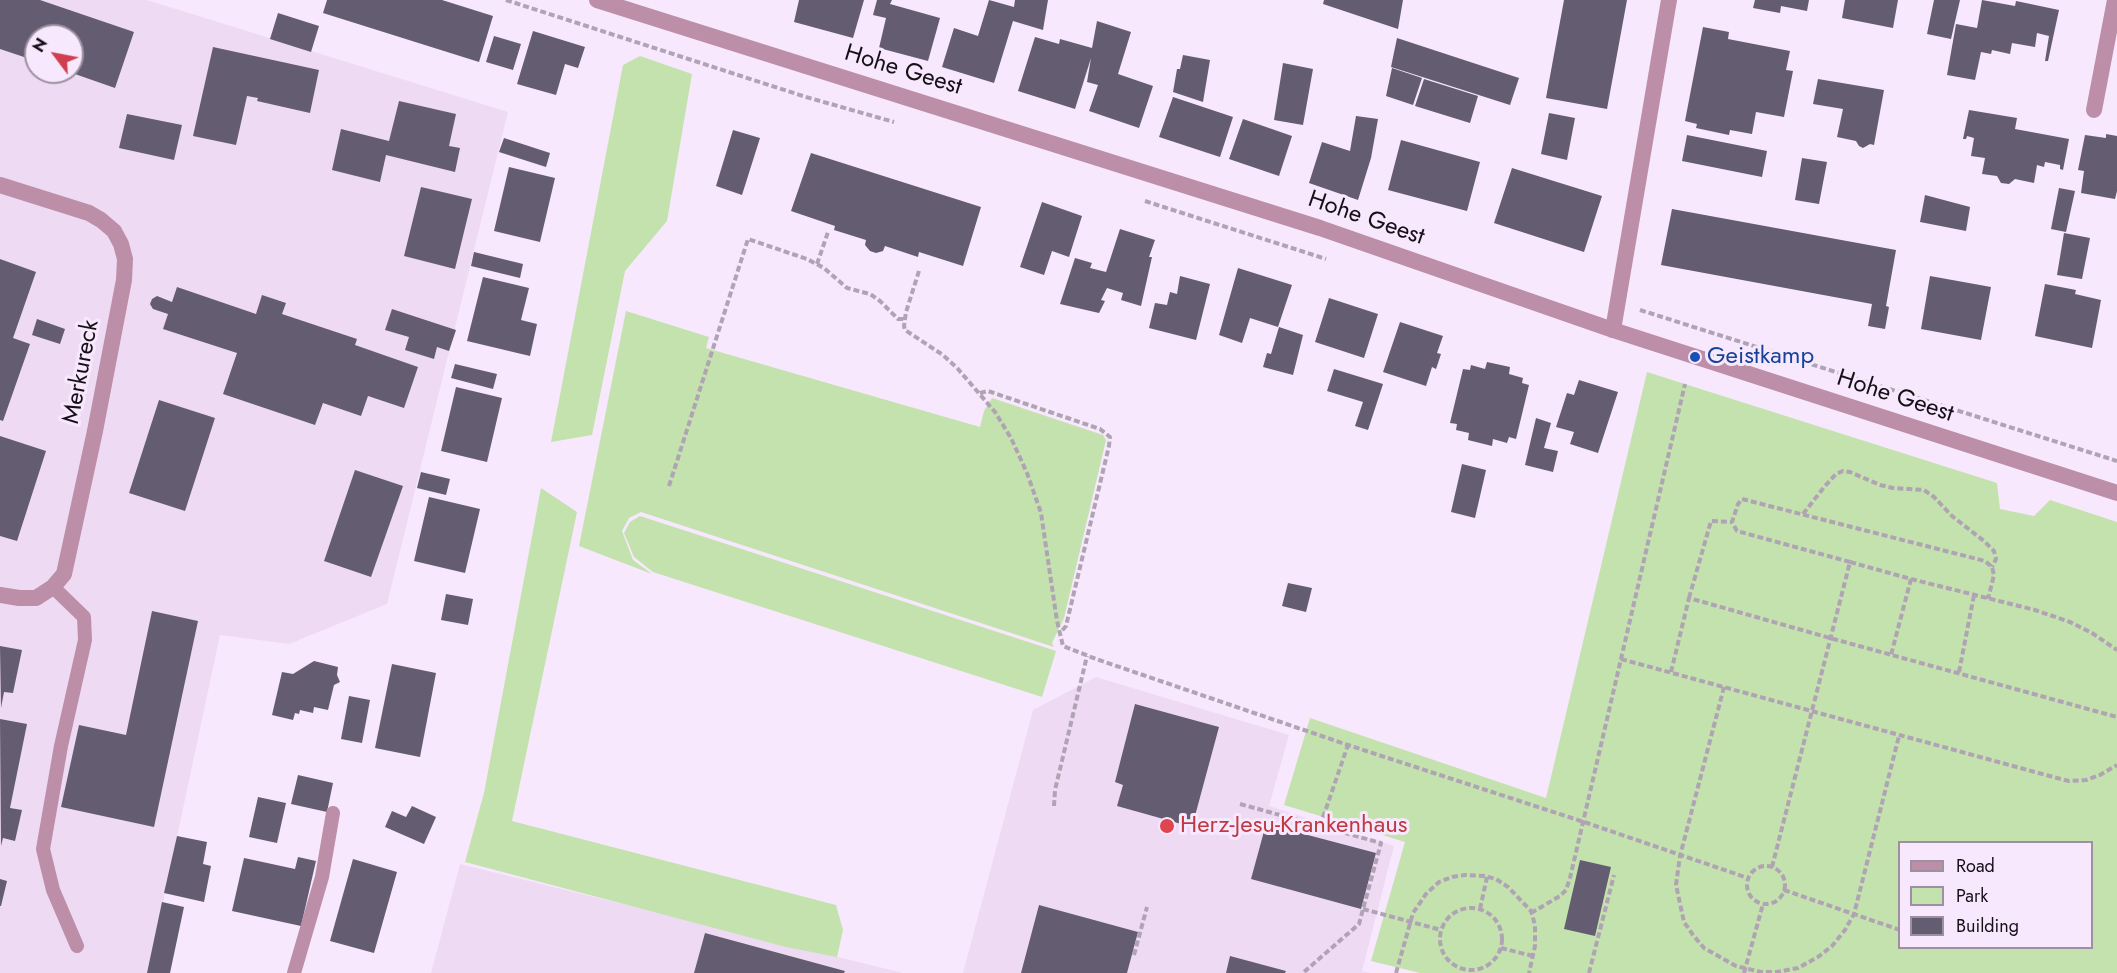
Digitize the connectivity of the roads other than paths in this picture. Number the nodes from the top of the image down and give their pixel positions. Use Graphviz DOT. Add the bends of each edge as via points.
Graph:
graph roads {
  1 [pos="597,0"];
  2 [pos="1669,0"];
  3 [pos="2115,0"];
  4 [pos="2094,110"];
  5 [pos="0,185"];
  6 [pos="1613,330"];
  7 [pos="2117,493"];
  8 [pos="53,587"];
  9 [pos="0,595"];
  10 [pos="333,813"];
  11 [pos="77,946"];
  12 [pos="294,973"];
  1 -- 6 [label="street, Hohe Geest" via="1320,228"];
  2 -- 6 [label="street"];
  3 -- 4 [label="street"];
  5 -- 8 [label="street, Merkureck" via="101,220 122,244 125,259 120,303 69,553 64,574"];
  6 -- 7 [label="street, Hohe Geest"];
  8 -- 9 [label="street" via="36,598"];
  8 -- 11 [label="lane" via="84,617 86,640 61,746 43,849 53,890"];
  10 -- 12 [label="lane" via="322,877"];
}
